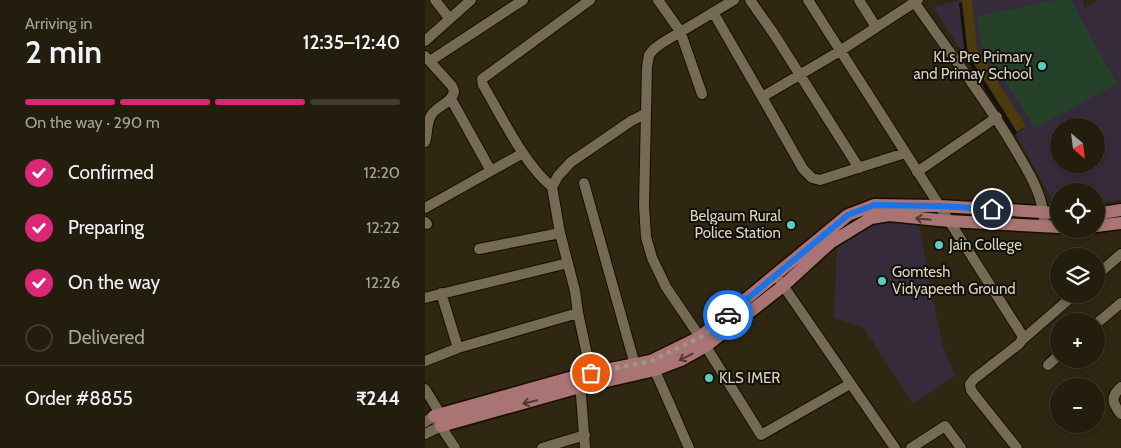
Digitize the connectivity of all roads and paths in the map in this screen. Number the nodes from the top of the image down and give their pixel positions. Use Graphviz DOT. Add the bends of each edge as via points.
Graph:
graph roads {
  1 [pos="435,0"];
  2 [pos="471,0"];
  3 [pos="523,0"];
  4 [pos="590,0"];
  5 [pos="658,0"];
  6 [pos="734,0"];
  7 [pos="750,0"];
  8 [pos="807,0"];
  9 [pos="859,0"];
  10 [pos="915,1"];
  11 [pos="713,12"];
  12 [pos="449,18"];
  13 [pos="876,27"];
  14 [pos="680,31"];
  15 [pos="425,41"];
  16 [pos="840,51"];
  17 [pos="427,59"];
  18 [pos="799,75"];
  19 [pos="702,94"];
  20 [pos="762,97"];
  21 [pos="451,99"];
  22 [pos="645,114"];
  23 [pos="997,117"];
  24 [pos="427,119"];
  25 [pos="425,142"];
  26 [pos="523,153"];
  27 [pos="905,153"];
  28 [pos="859,168"];
  29 [pos="491,171"];
  30 [pos="917,172"];
  31 [pos="584,183"];
  32 [pos="552,187"];
  33 [pos="939,206"];
  34 [pos="425,208"];
  35 [pos="1121,210"];
  36 [pos="1045,213"];
  37 [pos="1050,213"];
  38 [pos="1105,213"];
  39 [pos="949,221"];
  40 [pos="1121,223"];
  41 [pos="1105,225"];
  42 [pos="1044,226"];
  43 [pos="1050,226"];
  44 [pos="840,229"];
  45 [pos="560,233"];
  46 [pos="479,249"];
  47 [pos="1121,254"];
  48 [pos="568,263"];
  49 [pos="1105,268"];
  50 [pos="780,281"];
  51 [pos="441,293"];
  52 [pos="425,298"];
  53 [pos="1065,303"];
  54 [pos="1121,303"];
  55 [pos="578,313"];
  56 [pos="1105,316"];
  57 [pos="1022,340"];
  58 [pos="703,342"];
  59 [pos="458,348"];
  60 [pos="425,361"];
  61 [pos="635,364"];
  62 [pos="653,365"];
  63 [pos="584,378"];
  64 [pos="850,384"];
  65 [pos="1121,387"];
  66 [pos="425,389"];
  67 [pos="1121,414"];
  68 [pos="435,420"];
  69 [pos="425,434"];
  70 [pos="585,435"];
  71 [pos="685,447"];
  72 [pos="455,448"];
  73 [pos="542,448"];
  74 [pos="585,448"];
  75 [pos="895,448"];
  76 [pos="911,448"];
  77 [pos="961,448"];
  78 [pos="1017,448"];
  1 -- 12 [label="street"];
  2 -- 12 [label="street"];
  3 -- 17 [label="street"];
  4 -- 26 [label="street" via="482,78 483,86"];
  5 -- 14 [label="street"];
  6 -- 11 [label="street"];
  7 -- 18 [label="street"];
  8 -- 16 [label="street"];
  9 -- 13 [label="street"];
  10 -- 13 [label="street"];
  10 -- 23 [label="street"];
  11 -- 14 [label="street"];
  11 -- 20 [label="street"];
  12 -- 15 [label="street"];
  13 -- 16 [label="street"];
  14 -- 19 [label="street"];
  14 -- 22 [label="street" via="649,55"];
  16 -- 18 [label="street"];
  16 -- 27 [label="street"];
  17 -- 21 [label="street" via="453,86"];
  18 -- 20 [label="street"];
  18 -- 28 [label="street"];
  20 -- 28 [label="street" via="803,169 812,178 820,180"];
  21 -- 24 [label="street"];
  21 -- 29 [label="street"];
  22 -- 32 [label="street" via="571,162"];
  22 -- 58 [label="street" via="646,237 666,287"];
  23 -- 30 [label="street"];
  23 -- 36 [label="street" via="1033,179"];
  24 -- 25 [label="street"];
  26 -- 29 [label="street"];
  26 -- 32 [label="street"];
  27 -- 28 [label="street"];
  27 -- 30 [label="street"];
  29 -- 34 [label="street"];
  30 -- 33 [label="street"];
  31 -- 61 [label="street"];
  32 -- 45 [label="street"];
  33 -- 36 [label="main road"];
  33 -- 39 [label="street"];
  33 -- 44 [label="main road" via="874,205 848,215"];
  35 -- 38 [label="main road"];
  36 -- 37 [label="main road"];
  36 -- 42 [label="street"];
  39 -- 42 [label="main road"];
  39 -- 44 [label="main road, one-way" via="889,215"];
  39 -- 57 [label="street" via="1022,335"];
  40 -- 41 [label="main road"];
  42 -- 43 [label="main road"];
  44 -- 50 [label="main road"];
  45 -- 46 [label="street"];
  45 -- 48 [label="street"];
  47 -- 49 [label="street"];
  48 -- 51 [label="street"];
  48 -- 55 [label="street"];
  50 -- 58 [label="main road"];
  50 -- 64 [label="street"];
  51 -- 52 [label="street"];
  51 -- 59 [label="street"];
  53 -- 57 [label="street"];
  54 -- 56 [label="street"];
  55 -- 59 [label="street"];
  55 -- 63 [label="street"];
  57 -- 78 [label="street" via="970,384 971,390"];
  58 -- 62 [label="main road"];
  58 -- 64 [label="street" via="761,435"];
  59 -- 60 [label="street"];
  61 -- 62 [label="main road"];
  61 -- 63 [label="main road"];
  62 -- 63 [label="main road"];
  62 -- 71 [label="street"];
  63 -- 68 [label="main road"];
  63 -- 70 [label="street"];
  64 -- 75 [label="street"];
  65 -- 67 [label="street" via="1112,400"];
  66 -- 68 [label="street"];
  68 -- 69 [label="street"];
  68 -- 72 [label="street"];
  70 -- 73 [label="street"];
  70 -- 74 [label="street"];
  76 -- 77 [label="street" via="945,426"];
}
